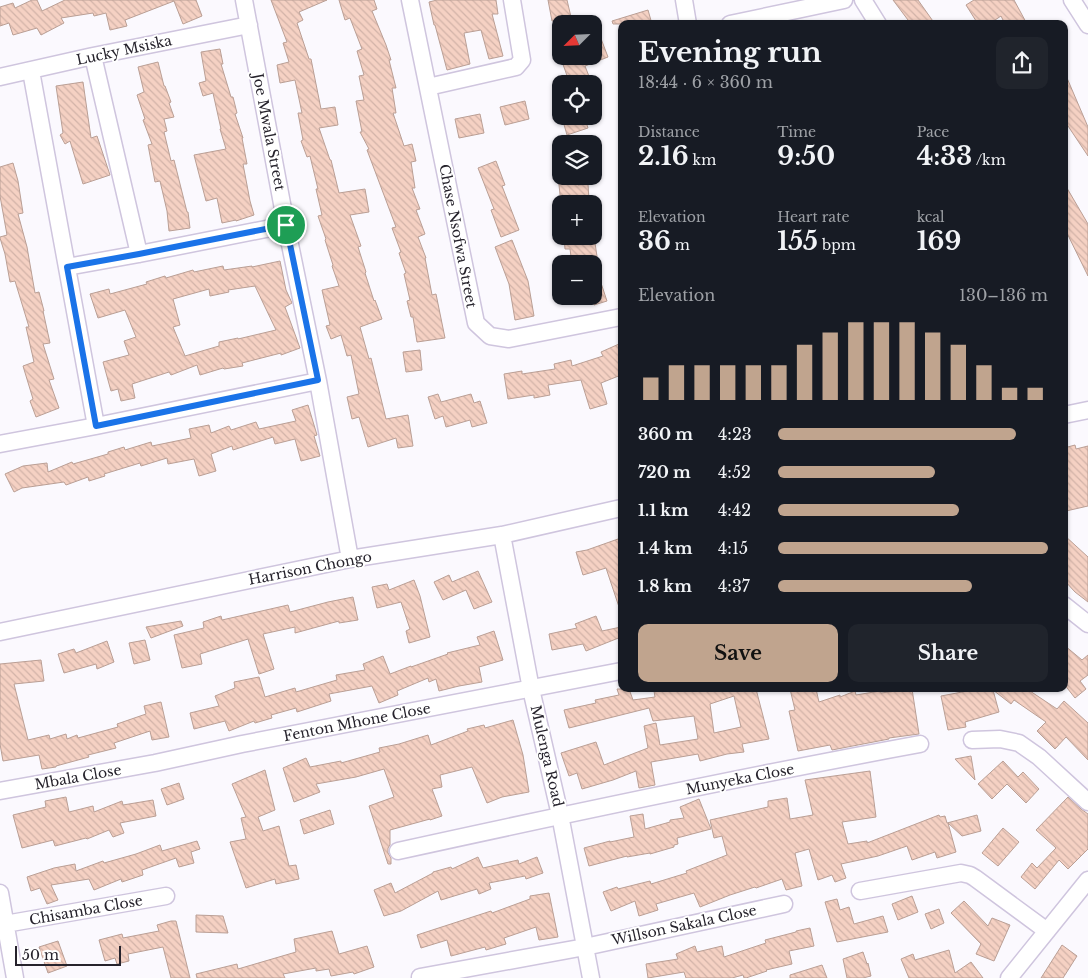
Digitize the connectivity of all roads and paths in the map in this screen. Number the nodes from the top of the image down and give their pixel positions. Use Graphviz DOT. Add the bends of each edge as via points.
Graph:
graph roads {
  1 [pos="244,0"];
  2 [pos="410,0"];
  3 [pos="512,0"];
  4 [pos="684,0"];
  5 [pos="844,0"];
  6 [pos="862,0"];
  7 [pos="1079,3"];
  8 [pos="687,20"];
  9 [pos="749,20"];
  10 [pos="875,20"];
  11 [pos="249,24"];
  12 [pos="1088,25"];
  13 [pos="93,56"];
  14 [pos="31,71"];
  15 [pos="0,77"];
  16 [pos="428,87"];
  17 [pos="286,225"];
  18 [pos="139,254"];
  19 [pos="67,267"];
  20 [pos="618,318"];
  21 [pos="318,380"];
  22 [pos="1088,410"];
  23 [pos="1068,414"];
  24 [pos="96,426"];
  25 [pos="0,444"];
  26 [pos="618,509"];
  27 [pos="502,535"];
  28 [pos="350,559"];
  29 [pos="1068,608"];
  30 [pos="1088,624"];
  31 [pos="0,632"];
  32 [pos="618,672"];
  33 [pos="531,689"];
  34 [pos="972,740"];
  35 [pos="920,744"];
  36 [pos="155,763"];
  37 [pos="0,791"];
  38 [pos="1088,802"];
  39 [pos="560,815"];
  40 [pos="398,852"];
  41 [pos="1088,880"];
  42 [pos="860,891"];
  43 [pos="0,894"];
  44 [pos="166,896"];
  45 [pos="784,904"];
  46 [pos="5,924"];
  47 [pos="1046,931"];
  48 [pos="585,947"];
  49 [pos="420,977"];
  50 [pos="15,978"];
  51 [pos="591,978"];
  52 [pos="1010,978"];
  1 -- 11 [label="street, Joe Mwala Street"];
  2 -- 16 [label="street, Chase Nsofwa Street"];
  3 -- 16 [label="street" via="520,64"];
  4 -- 8 [label="street"];
  5 -- 9 [label="street"];
  6 -- 10 [label="street"];
  7 -- 12 [label="street"];
  11 -- 13 [label="street, Lucky Msiska"];
  11 -- 17 [label="street, Joe Mwala Street"];
  13 -- 14 [label="street, Lucky Msiska"];
  13 -- 18 [label="street"];
  14 -- 15 [label="street, Lucky Msiska"];
  14 -- 19 [label="street"];
  16 -- 20 [label="street, Chase Nsofwa Street" via="476,323 490,336 509,339"];
  17 -- 18 [label="street"];
  17 -- 21 [label="street, Joe Mwala Street"];
  18 -- 19 [label="street"];
  19 -- 24 [label="street"];
  21 -- 24 [label="street"];
  21 -- 28 [label="street, Joe Mwala Street"];
  22 -- 23 [label="street"];
  24 -- 25 [label="street"];
  26 -- 27 [label="street, Harrison Chongo"];
  27 -- 28 [label="street, Harrison Chongo"];
  27 -- 33 [label="street, Mulenga Road"];
  28 -- 31 [label="street, Harrison Chongo"];
  29 -- 30 [label="street"];
  32 -- 33 [label="street, Fenton Mhone Close"];
  33 -- 36 [label="street, Fenton Mhone Close"];
  33 -- 39 [label="street, Mulenga Road"];
  34 -- 38 [label="street" via="1000,739 1019,743"];
  35 -- 39 [label="street, Munyeka Close"];
  36 -- 37 [label="street, Mbala Close"];
  39 -- 40 [label="street, Munyeka Close"];
  39 -- 48 [label="street, Mulenga Road"];
  41 -- 47 [label="street"];
  42 -- 47 [label="street" via="961,873 975,878"];
  43 -- 46 [label="street"];
  44 -- 46 [label="street, Chisamba Close"];
  45 -- 48 [label="street, Willson Sakala Close"];
  46 -- 50 [label="street"];
  47 -- 52 [label="street"];
  48 -- 49 [label="street, Willson Sakala Close"];
  48 -- 51 [label="street, Mulenga Road"];
}
